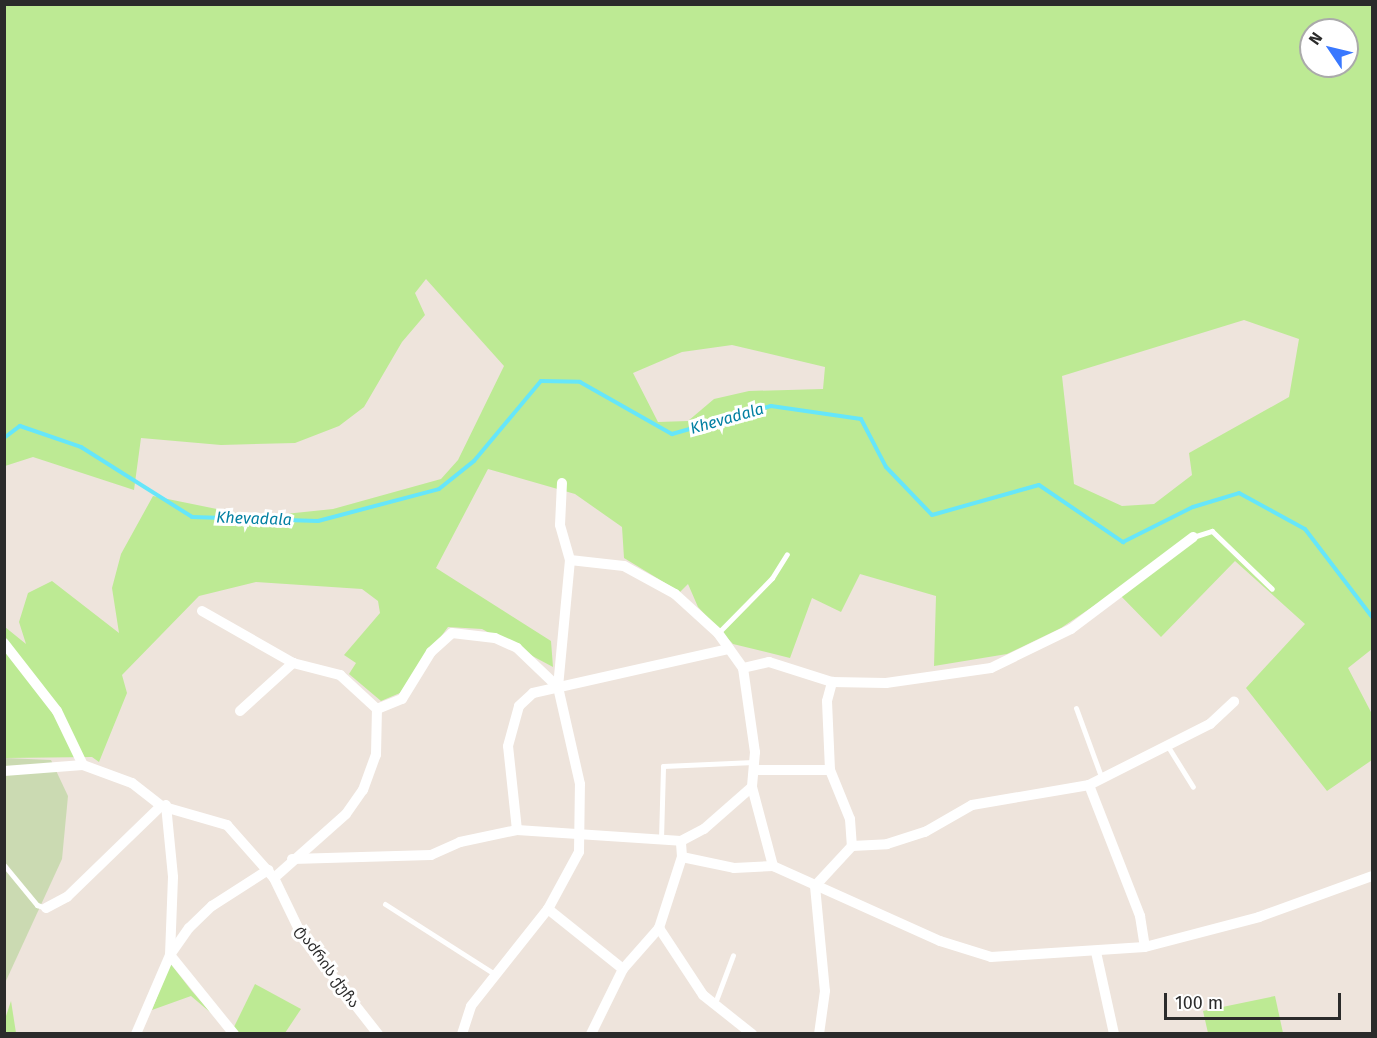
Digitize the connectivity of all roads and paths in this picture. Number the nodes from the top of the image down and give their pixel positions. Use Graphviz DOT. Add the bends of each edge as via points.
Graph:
graph roads {
  1 [pos="562,483"];
  2 [pos="1193,537"];
  3 [pos="787,554"];
  4 [pos="570,560"];
  5 [pos="1272,589"];
  6 [pos="202,611"];
  7 [pos="718,633"];
  8 [pos="4,643"];
  9 [pos="729,649"];
  10 [pos="293,663"];
  11 [pos="743,668"];
  12 [pos="832,682"];
  13 [pos="558,687"];
  14 [pos="1234,702"];
  15 [pos="1076,708"];
  16 [pos="377,709"];
  17 [pos="240,711"];
  18 [pos="1167,745"];
  19 [pos="83,765"];
  20 [pos="756,766"];
  21 [pos="830,770"];
  22 [pos="4,771"];
  23 [pos="1101,779"];
  24 [pos="1089,785"];
  25 [pos="752,787"];
  26 [pos="1193,787"];
  27 [pos="163,805"];
  28 [pos="517,830"];
  29 [pos="579,830"];
  30 [pos="661,839"];
  31 [pos="681,841"];
  32 [pos="852,846"];
  33 [pos="682,856"];
  34 [pos="292,859"];
  35 [pos="4,865"];
  36 [pos="773,867"];
  37 [pos="271,874"];
  38 [pos="1372,876"];
  39 [pos="815,886"];
  40 [pos="385,904"];
  41 [pos="46,908"];
  42 [pos="548,909"];
  43 [pos="659,927"];
  44 [pos="1145,947"];
  45 [pos="1096,952"];
  46 [pos="170,955"];
  47 [pos="733,955"];
  48 [pos="623,969"];
  49 [pos="493,973"];
  50 [pos="714,1004"];
  51 [pos="593,1033"];
  52 [pos="136,1034"];
  53 [pos="234,1034"];
  54 [pos="378,1034"];
  55 [pos="462,1034"];
  56 [pos="752,1034"];
  57 [pos="819,1034"];
  58 [pos="1114,1034"];
  1 -- 4 [label="street" via="560,525"];
  2 -- 5 [label="lane" via="1212,531"];
  2 -- 12 [label="street" via="1071,629 991,668 886,683"];
  3 -- 7 [label="lane" via="772,578"];
  4 -- 7 [label="street" via="624,566 675,594"];
  4 -- 13 [label="street"];
  6 -- 10 [label="street"];
  7 -- 9 [label="street"];
  8 -- 19 [label="street" via="57,711"];
  9 -- 11 [label="street"];
  9 -- 13 [label="street"];
  10 -- 16 [label="street" via="339,675"];
  10 -- 17 [label="street"];
  11 -- 12 [label="street" via="769,662"];
  11 -- 20 [label="street"];
  12 -- 21 [label="street" via="827,701"];
  13 -- 16 [label="street" via="518,648 495,638 452,633 432,652 402,699"];
  13 -- 28 [label="street" via="533,693 512,723 508,746"];
  13 -- 29 [label="street" via="580,784"];
  14 -- 18 [label="street" via="1210,724"];
  15 -- 23 [label="lane"];
  16 -- 34 [label="street" via="376,755 363,790 346,814"];
  18 -- 23 [label="street"];
  18 -- 26 [label="lane"];
  19 -- 22 [label="street"];
  19 -- 27 [label="street, ტაძრის ქუჩა" via="132,783"];
  20 -- 21 [label="street"];
  20 -- 25 [label="street"];
  20 -- 30 [label="lane" via="663,766"];
  21 -- 32 [label="street" via="850,819"];
  23 -- 24 [label="street"];
  24 -- 32 [label="street" via="972,805 925,832 887,844"];
  24 -- 44 [label="street" via="1140,916"];
  25 -- 31 [label="street" via="704,829"];
  25 -- 36 [label="street"];
  27 -- 37 [label="street, ტაძრის ქუჩა" via="227,825"];
  27 -- 41 [label="street" via="67,897"];
  27 -- 46 [label="street" via="173,878"];
  28 -- 29 [label="street"];
  28 -- 34 [label="street" via="460,842 431,855"];
  29 -- 30 [label="street"];
  29 -- 42 [label="street" via="574,867"];
  30 -- 31 [label="street"];
  31 -- 33 [label="street"];
  32 -- 39 [label="street"];
  33 -- 36 [label="street" via="734,868"];
  33 -- 43 [label="street"];
  34 -- 37 [label="street"];
  35 -- 41 [label="lane" via="37,905"];
  36 -- 39 [label="street"];
  37 -- 46 [label="street" via="212,906"];
  37 -- 54 [label="street, ტაძრის ქუჩა" via="304,940"];
  38 -- 44 [label="street" via="1259,917"];
  39 -- 45 [label="street" via="991,957"];
  39 -- 57 [label="street" via="825,991"];
  40 -- 49 [label="lane"];
  42 -- 48 [label="street"];
  42 -- 49 [label="street"];
  43 -- 48 [label="street"];
  43 -- 50 [label="street" via="680,967"];
  44 -- 45 [label="street"];
  45 -- 58 [label="street"];
  46 -- 52 [label="street"];
  46 -- 53 [label="street"];
  47 -- 50 [label="lane"];
  48 -- 51 [label="street"];
  49 -- 55 [label="street" via="471,1006"];
  50 -- 56 [label="street"];
}
